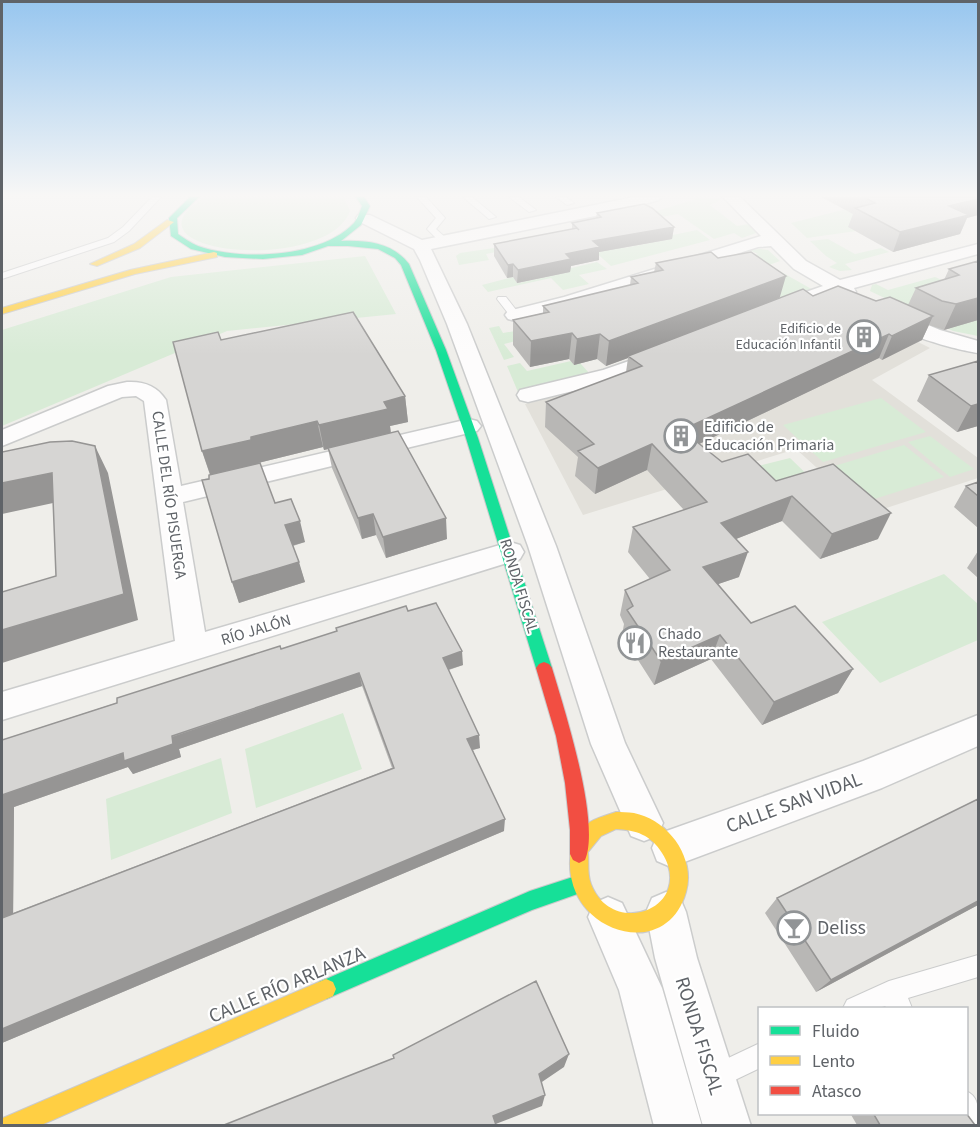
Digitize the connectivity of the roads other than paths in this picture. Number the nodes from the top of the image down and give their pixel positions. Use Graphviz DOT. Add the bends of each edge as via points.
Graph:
graph roads {
  1 [pos="82,250"];
  2 [pos="128,250"];
  3 [pos="196,250"];
  4 [pos="301,250"];
  5 [pos="383,250"];
  6 [pos="422,250"];
  7 [pos="732,250"];
  8 [pos="785,250"];
  9 [pos="976,250"];
  10 [pos="214,255"];
  11 [pos="78,270"];
  12 [pos="2,276"];
  13 [pos="837,287"];
  14 [pos="502,299"];
  15 [pos="2,311"];
  16 [pos="515,315"];
  17 [pos="756,318"];
  18 [pos="445,326"];
  19 [pos="978,347"];
  20 [pos="678,350"];
  21 [pos="528,395"];
  22 [pos="469,426"];
  23 [pos="2,439"];
  24 [pos="169,497"];
  25 [pos="510,552"];
  26 [pos="192,650"];
  27 [pos="2,706"];
  28 [pos="978,730"];
  29 [pos="644,824"];
  30 [pos="672,848"];
  31 [pos="579,849"];
  32 [pos="579,884"];
  33 [pos="666,912"];
  34 [pos="608,917"];
  35 [pos="978,966"];
  36 [pos="895,1000"];
  37 [pos="860,1007"];
  38 [pos="758,1056"];
  39 [pos="711,1079"];
  40 [pos="968,1106"];
  41 [pos="978,1121"];
  42 [pos="11,1125"];
  43 [pos="678,1125"];
  44 [pos="727,1125"];
  1 -- 12 [label="lane"];
  2 -- 11 [label="street"];
  3 -- 10 [label="street"];
  4 -- 10 [label="street" via="272,256"];
  5 -- 18 [label="street, RONDA FISCAL" via="402,259"];
  6 -- 18 [label="street, RONDA FISCAL" via="429,260"];
  7 -- 16 [label="street"];
  8 -- 13 [label="street" via="800,265"];
  9 -- 13 [label="street"];
  10 -- 15 [label="street" via="117,276"];
  13 -- 17 [label="street"];
  13 -- 19 [label="street" via="922,332"];
  14 -- 16 [label="lane"];
  18 -- 22 [label="street, RONDA FISCAL"];
  18 -- 29 [label="street, RONDA FISCAL" via="542,546 608,744"];
  20 -- 21 [label="street" via="610,375"];
  22 -- 24 [label="street"];
  22 -- 25 [label="street, RONDA FISCAL"];
  23 -- 24 [label="street, CALLE DEL RÍO PISUERGA" via="116,391 135,388 149,392 155,400"];
  24 -- 26 [label="street, CALLE DEL RÍO PISUERGA"];
  25 -- 26 [label="street, RÍO JALÓN"];
  25 -- 31 [label="street, RONDA FISCAL" via="567,748"];
  26 -- 27 [label="street, RÍO JALÓN"];
  28 -- 30 [label="street, CALLE SAN VIDAL" via="916,758"];
  29 -- 30 [label="street, RONDA FISCAL"];
  29 -- 31 [label="street" via="620,819 597,825"];
  30 -- 33 [label="street" via="680,882 676,898"];
  31 -- 32 [label="street, RONDA FISCAL"];
  32 -- 34 [label="street" via="595,908"];
  32 -- 42 [label="street, CALLE RÍO ARLANZA" via="530,901"];
  33 -- 34 [label="street" via="645,923"];
  33 -- 39 [label="street, RONDA FISCAL"];
  34 -- 43 [label="street" via="640,987"];
  35 -- 36 [label="lane"];
  36 -- 37 [label="lane"];
  38 -- 39 [label="lane"];
  39 -- 44 [label="street, RONDA FISCAL"];
  40 -- 41 [label="lane"];
}
